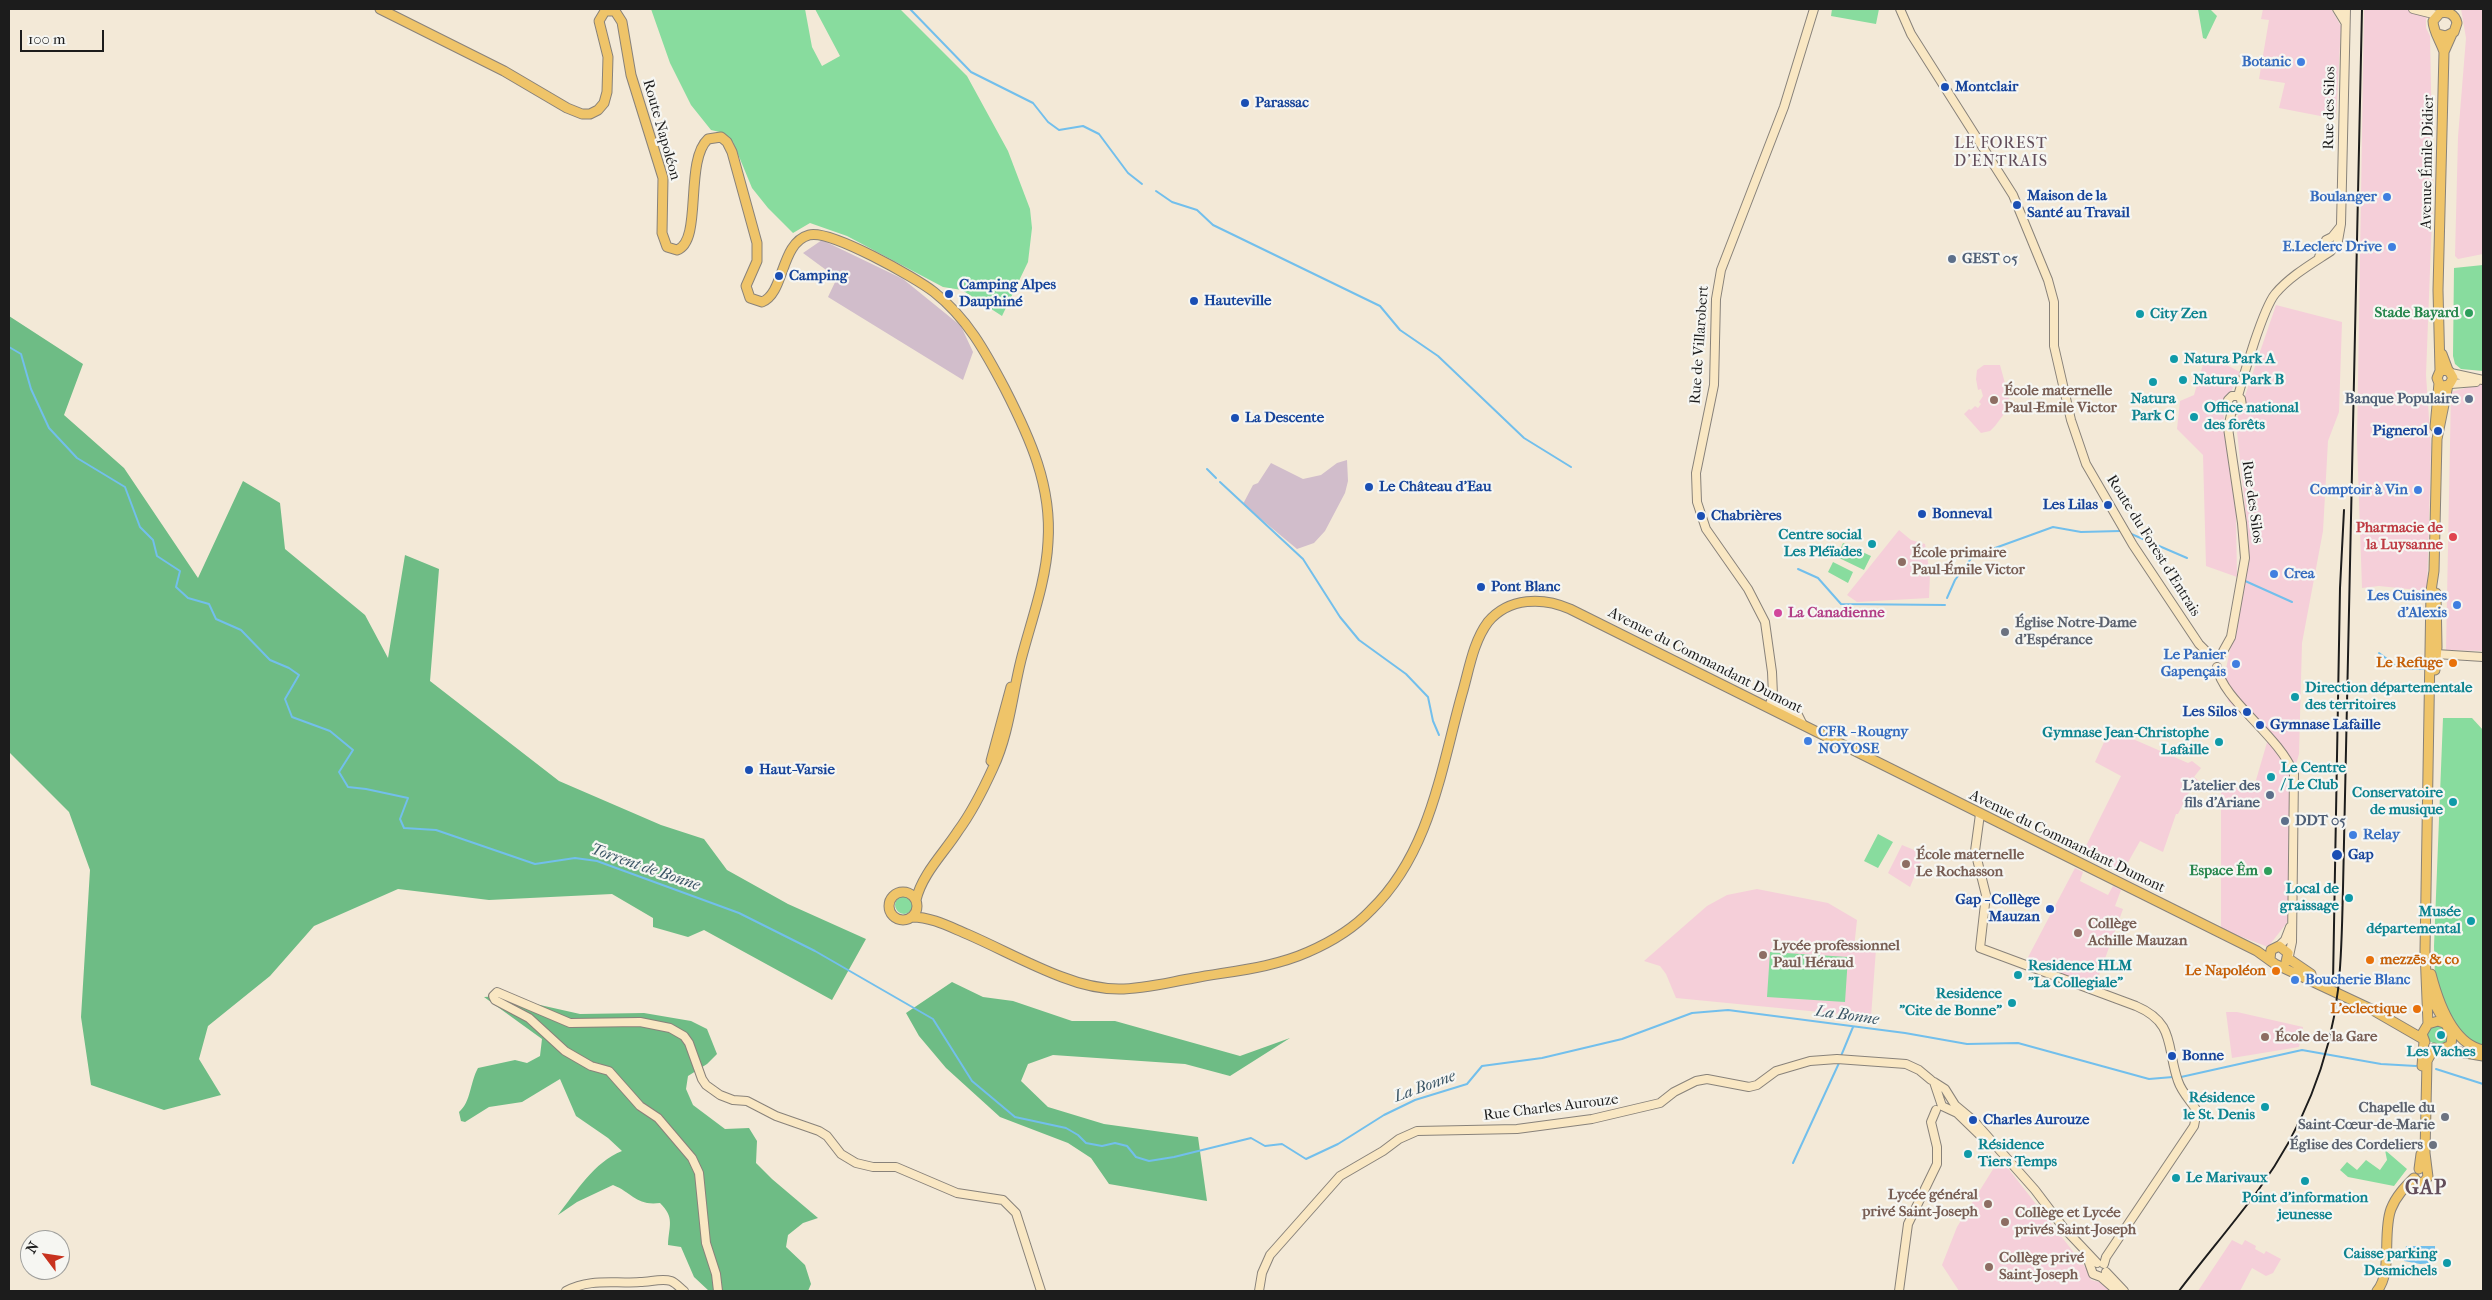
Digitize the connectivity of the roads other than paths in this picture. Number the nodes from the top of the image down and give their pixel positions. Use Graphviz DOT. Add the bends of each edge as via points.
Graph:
graph roads {
  1 [pos="380,9"];
  2 [pos="1814,9"];
  3 [pos="1900,9"];
  4 [pos="2339,9"];
  5 [pos="2346,9"];
  6 [pos="2413,9"];
  7 [pos="2442,13"];
  8 [pos="2346,23"];
  9 [pos="2438,34"];
  10 [pos="2452,34"];
  11 [pos="2444,52"];
  12 [pos="2335,239"];
  13 [pos="2328,249"];
  14 [pos="2446,372"];
  15 [pos="2483,381"];
  16 [pos="2446,384"];
  17 [pos="2433,652"];
  18 [pos="2221,655"];
  19 [pos="2211,656"];
  20 [pos="2481,657"];
  21 [pos="2217,667"];
  22 [pos="1770,705"];
  23 [pos="1980,814"];
  24 [pos="929,872"];
  25 [pos="906,892"];
  26 [pos="917,902"];
  27 [pos="912,917"];
  28 [pos="2291,923"];
  29 [pos="944,924"];
  30 [pos="2274,952"];
  31 [pos="2289,957"];
  32 [pos="2280,965"];
  33 [pos="2431,974"];
  34 [pos="2371,1009"];
  35 [pos="2396,1022"];
  36 [pos="2444,1023"];
  37 [pos="2427,1025"];
  38 [pos="2453,1038"];
  39 [pos="2423,1040"];
  40 [pos="2438,1049"];
  41 [pos="2483,1053"];
  42 [pos="1932,1080"];
  43 [pos="1950,1102"];
  44 [pos="1936,1110"];
  45 [pos="2422,1169"];
  46 [pos="2414,1178"];
  47 [pos="2101,1266"];
  48 [pos="566,1291"];
  49 [pos="684,1291"];
  50 [pos="718,1291"];
  51 [pos="1041,1291"];
  52 [pos="1259,1291"];
  53 [pos="1899,1291"];
  54 [pos="2117,1291"];
  55 [pos="2124,1291"];
  56 [pos="2377,1291"];
  1 -- 24 [label="main road, Route Napoléon" via="504,70 582,114 598,110 606,97 608,58 599,21 606,11 615,11 622,22 627,62 663,178 662,233 667,247 681,249 689,239 697,161 704,142 716,136 724,139 729,147 754,229 757,261 746,286 754,301 762,302 770,297 800,239 815,234 827,235 932,290 956,311 976,336 1021,420 1041,470 1048,508 1048,544 1043,581 985,784 959,830"];
  2 -- 22 [label="street, Rue de Villarobert" via="1784,107 1721,270 1715,306 1714,385 1696,473 1697,502 1704,523 1756,601 1765,622 1772,672"];
  3 -- 19 [label="street, Route du Forest d'Entrais" via="1908,28 2012,195 2048,280 2054,302 2054,346 2071,420 2086,464 2132,545 2199,644"];
  4 -- 8 [label="street"];
  5 -- 8 [label="street, Rue des Silos"];
  6 -- 7 [label="street"];
  7 -- 9 [label="main road, Avenue Émile Didier" via="2433,28"];
  7 -- 10 [label="main road" via="2457,23"];
  8 -- 12 [label="street, Rue des Silos" via="2342,224"];
  9 -- 10 [label="main road"];
  9 -- 11 [label="main road, Avenue Émile Didier"];
  10 -- 11 [label="main road, Avenue Émile Didier"];
  11 -- 14 [label="main road, Avenue Émile Didier" via="2440,343"];
  12 -- 13 [label="street" via="2326,240"];
  12 -- 13 [label="street" via="2338,248"];
  13 -- 18 [label="street, Rue des Silos" via="2284,286 2270,303 2238,396 2228,400 2232,410 2228,428 2245,558 2231,637"];
  14 -- 15 [label="street"];
  14 -- 16 [label="main road" via="2453,378"];
  14 -- 16 [label="main road" via="2437,378"];
  15 -- 16 [label="street"];
  16 -- 17 [label="main road" via="2435,406"];
  17 -- 20 [label="street"];
  17 -- 33 [label="main road"];
  17 -- 37 [label="main road" via="2425,951"];
  18 -- 19 [label="street"];
  18 -- 21 [label="street" via="2223,661"];
  19 -- 21 [label="street" via="2210,663"];
  21 -- 28 [label="street" via="2224,686 2268,733 2294,774"];
  22 -- 23 [label="main road, Avenue du Commandant Dumont" via="1803,725"];
  22 -- 29 [label="main road, Avenue du Commandant Dumont" via="1557,603 1532,600 1504,609 1489,621 1477,644 1428,817 1409,863 1395,884 1363,918 1340,936 1310,952 1281,962 1130,988 1082,984"];
  23 -- 30 [label="main road, Avenue du Commandant Dumont" via="2257,951"];
  23 -- 47 [label="street" via="1975,852 1986,896 1980,948 2136,1006 2156,1018 2165,1029 2181,1088 2197,1111 2197,1120"];
  24 -- 25 [label="main road"];
  24 -- 26 [label="main road"];
  25 -- 26 [label="main road"];
  25 -- 27 [label="main road" via="893,896 890,909 897,919"];
  26 -- 27 [label="main road"];
  26 -- 29 [label="main road"];
  27 -- 29 [label="main road"];
  28 -- 30 [label="street" via="2287,936"];
  28 -- 31 [label="street"];
  30 -- 31 [label="main road" via="2287,951"];
  30 -- 32 [label="main road"];
  31 -- 32 [label="main road"];
  31 -- 34 [label="main road" via="2304,971 2354,996"];
  32 -- 34 [label="main road"];
  33 -- 36 [label="main road" via="2433,1000"];
  33 -- 41 [label="main road" via="2442,1007 2459,1034 2470,1046"];
  34 -- 35 [label="main road"];
  35 -- 37 [label="main road" via="2411,1027"];
  35 -- 39 [label="main road"];
  36 -- 37 [label="main road" via="2438,1021"];
  36 -- 38 [label="main road"];
  37 -- 39 [label="main road"];
  38 -- 40 [label="main road" via="2448,1047"];
  38 -- 41 [label="main road" via="2466,1049"];
  39 -- 40 [label="main road"];
  39 -- 45 [label="main road"];
  40 -- 41 [label="main road"];
  40 -- 45 [label="main road" via="2427,1061"];
  42 -- 52 [label="street, Rue Charles Aurouze" via="1906,1064 1810,1061 1776,1071 1750,1087 1707,1079 1696,1081 1686,1084 1660,1103 1592,1119 1517,1129 1417,1131 1340,1176 1270,1256 1262,1273"];
  43 -- 43 [label="street" via="1942,1106 1934,1082 1945,1089"];
  43 -- 47 [label="street" via="1980,1137 2000,1152 2035,1190 2054,1217"];
  44 -- 53 [label="street" via="1932,1122 1937,1164 1908,1224"];
  45 -- 46 [label="main road" via="2414,1172"];
  45 -- 46 [label="main road" via="2428,1175 2425,1181 2420,1183"];
  46 -- 56 [label="main road" via="2390,1211 2384,1278"];
  47 -- 54 [label="street"];
  47 -- 55 [label="street"];
  48 -- 49 [label="street" via="602,1281 662,1280 671,1281"];
  50 -- 51 [label="street" via="706,1243 699,1174 692,1158 658,1118 640,1106 609,1071 591,1066 565,1051 529,1018 495,1000 493,996 497,992 570,1023 640,1022 670,1028 690,1043 702,1080 720,1095 747,1101 776,1116 819,1131 841,1154 856,1163 896,1167 957,1194 1003,1200 1016,1213"];
}
